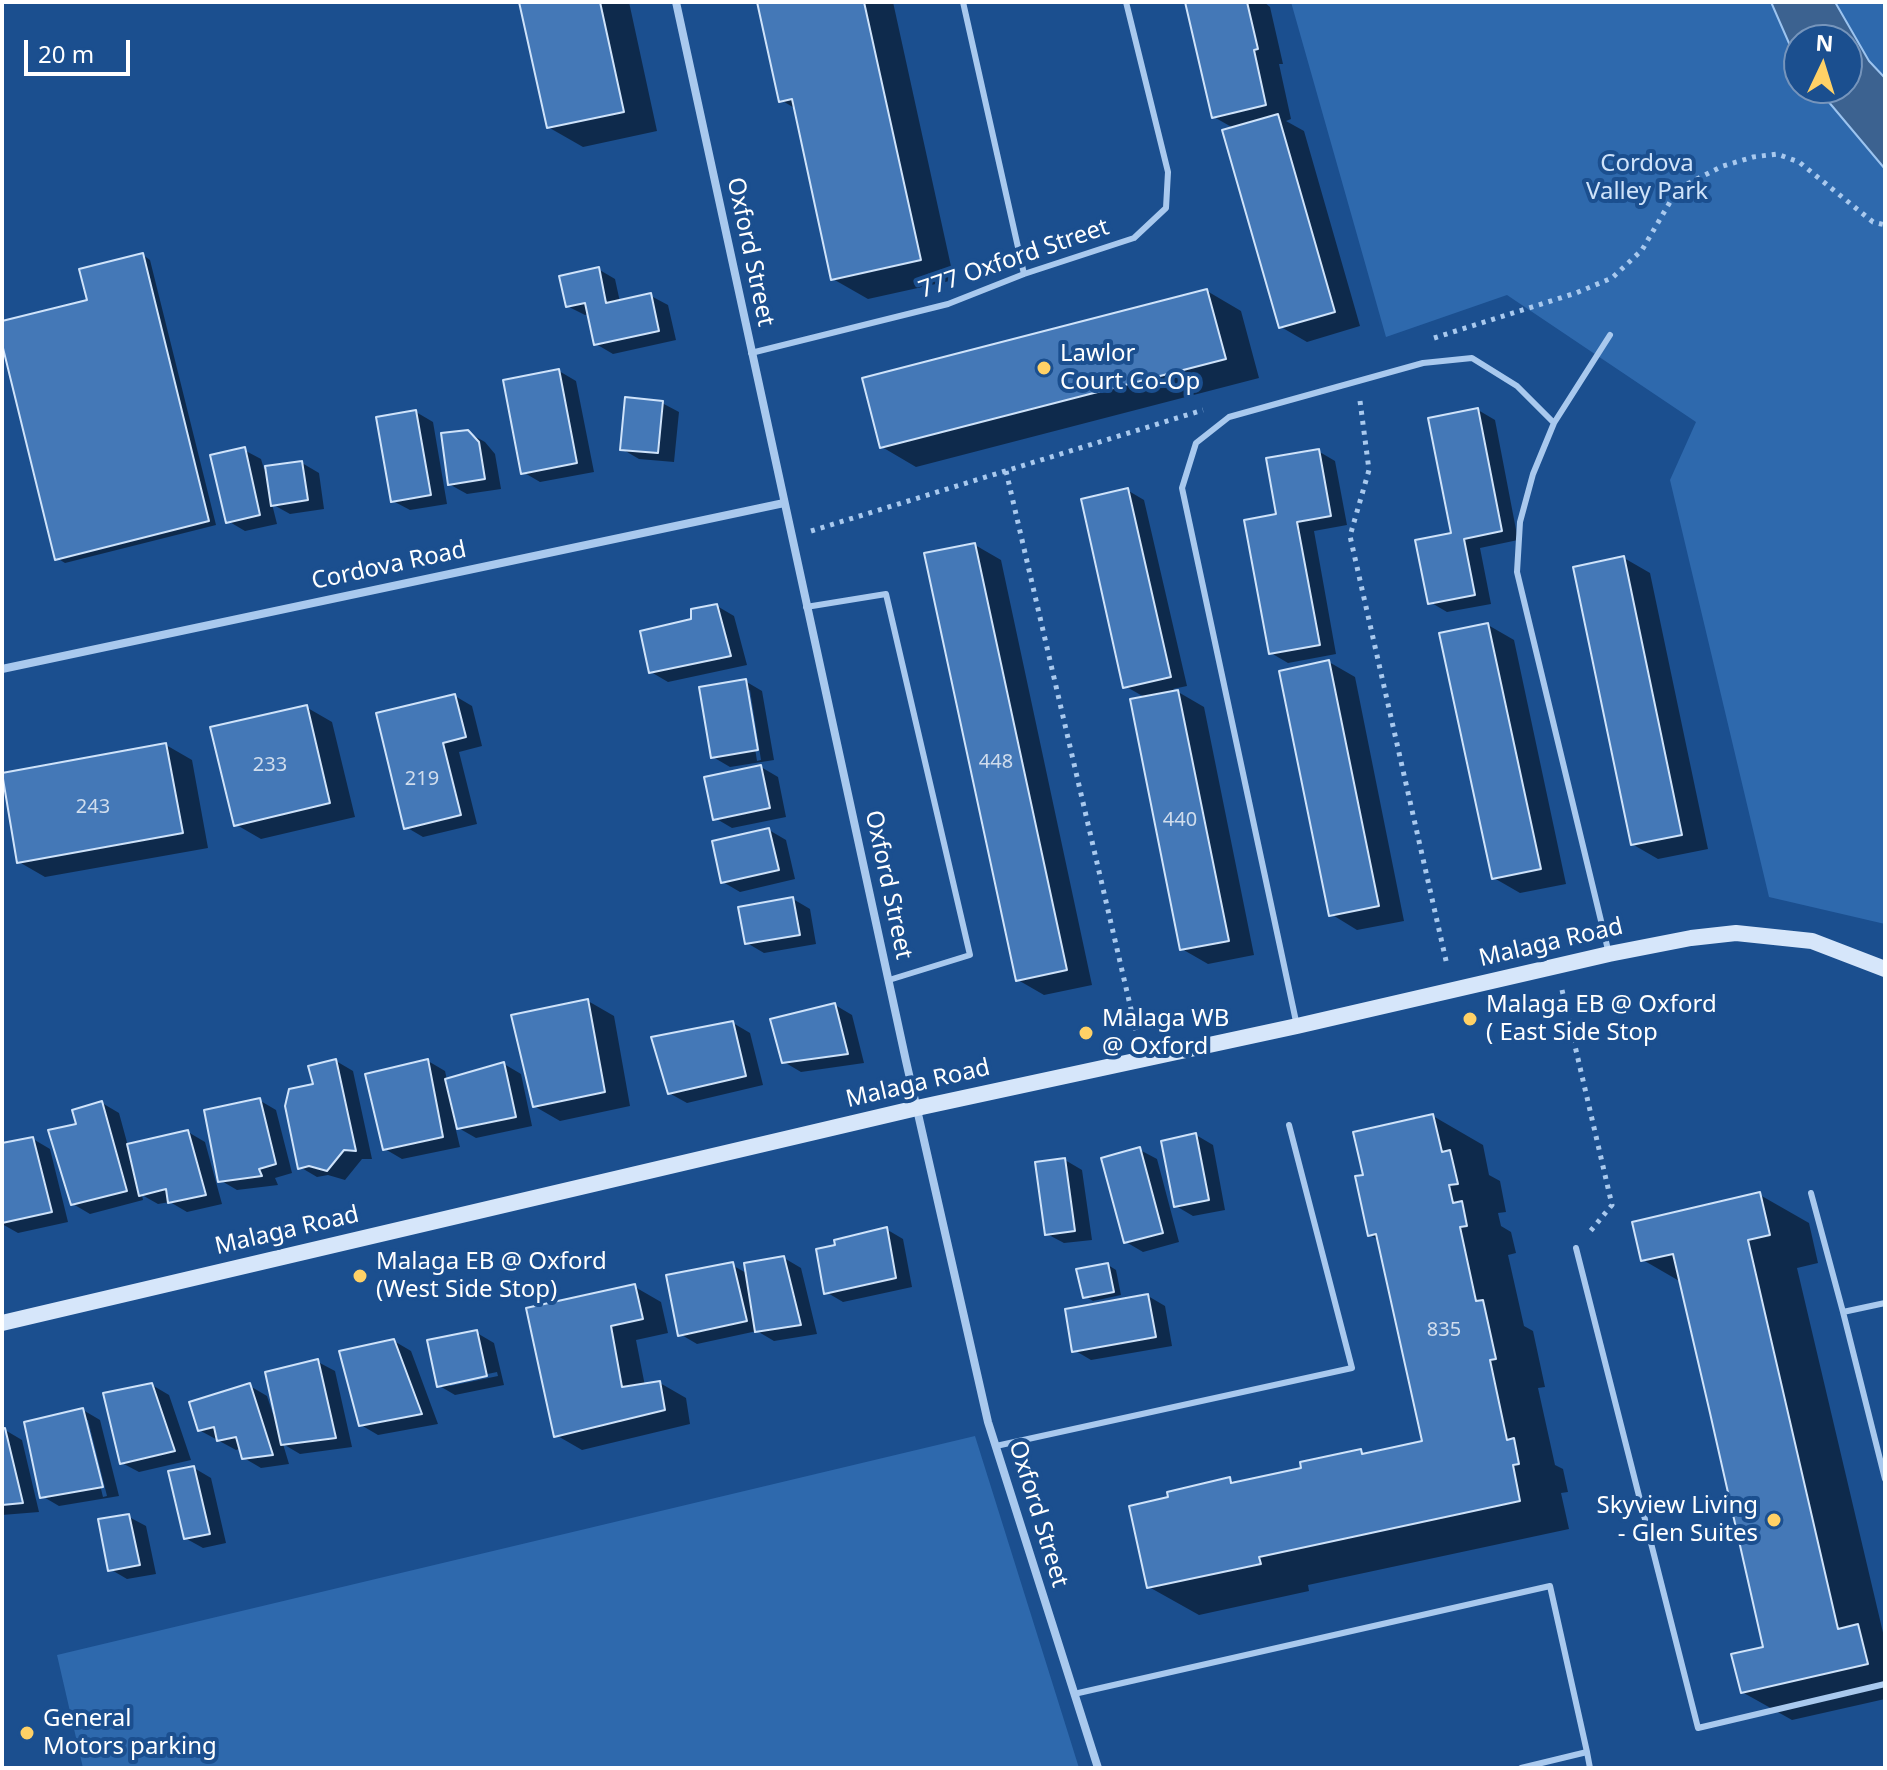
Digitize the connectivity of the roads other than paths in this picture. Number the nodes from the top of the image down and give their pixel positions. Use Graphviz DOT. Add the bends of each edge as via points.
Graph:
graph roads {
  1 [pos="676,2"];
  2 [pos="963,2"];
  3 [pos="1126,2"];
  4 [pos="1024,274"];
  5 [pos="1610,335"];
  6 [pos="751,353"];
  7 [pos="1554,423"];
  8 [pos="784,503"];
  9 [pos="806,607"];
  10 [pos="2,669"];
  11 [pos="1609,954"];
  12 [pos="1885,969"];
  13 [pos="889,980"];
  14 [pos="1297,1026"];
  15 [pos="917,1108"];
  16 [pos="1289,1125"];
  17 [pos="1811,1193"];
  18 [pos="1576,1248"];
  19 [pos="1885,1303"];
  20 [pos="1843,1312"];
  21 [pos="2,1323"];
  22 [pos="996,1446"];
  23 [pos="1885,1479"];
  24 [pos="1885,1684"];
  25 [pos="1074,1694"];
  26 [pos="1587,1752"];
  27 [pos="1098,1768"];
  28 [pos="1521,1768"];
  29 [pos="1590,1768"];
  1 -- 6 [label="street, Oxford Street"];
  2 -- 4 [label="lane"];
  3 -- 4 [label="lane, 777 Oxford Street" via="1168,172 1166,208 1134,238"];
  4 -- 6 [label="lane, 777 Oxford Street" via="948,304"];
  5 -- 7 [label="lane"];
  6 -- 8 [label="street, Oxford Street"];
  7 -- 11 [label="lane" via="1520,522 1517,572"];
  7 -- 14 [label="lane" via="1517,386 1472,358 1423,363 1229,417 1196,443 1182,488"];
  8 -- 9 [label="street, Oxford Street"];
  8 -- 10 [label="street, Cordova Road"];
  9 -- 13 [label="street, Oxford Street"];
  9 -- 13 [label="lane" via="886,594 970,955"];
  11 -- 12 [label="street, Malaga Road" via="1736,933 1812,941"];
  11 -- 14 [label="street, Malaga Road"];
  13 -- 15 [label="street, Oxford Street"];
  14 -- 15 [label="street, Malaga Road"];
  15 -- 21 [label="street, Malaga Road"];
  15 -- 22 [label="street, Oxford Street"];
  16 -- 22 [label="lane" via="1352,1368"];
  17 -- 20 [label="lane"];
  18 -- 24 [label="lane" via="1698,1728"];
  19 -- 20 [label="lane"];
  20 -- 23 [label="lane"];
  22 -- 25 [label="street, Oxford Street"];
  25 -- 26 [label="lane" via="1550,1586"];
  25 -- 27 [label="street, Oxford Street"];
  26 -- 28 [label="lane"];
  26 -- 29 [label="lane"];
}
